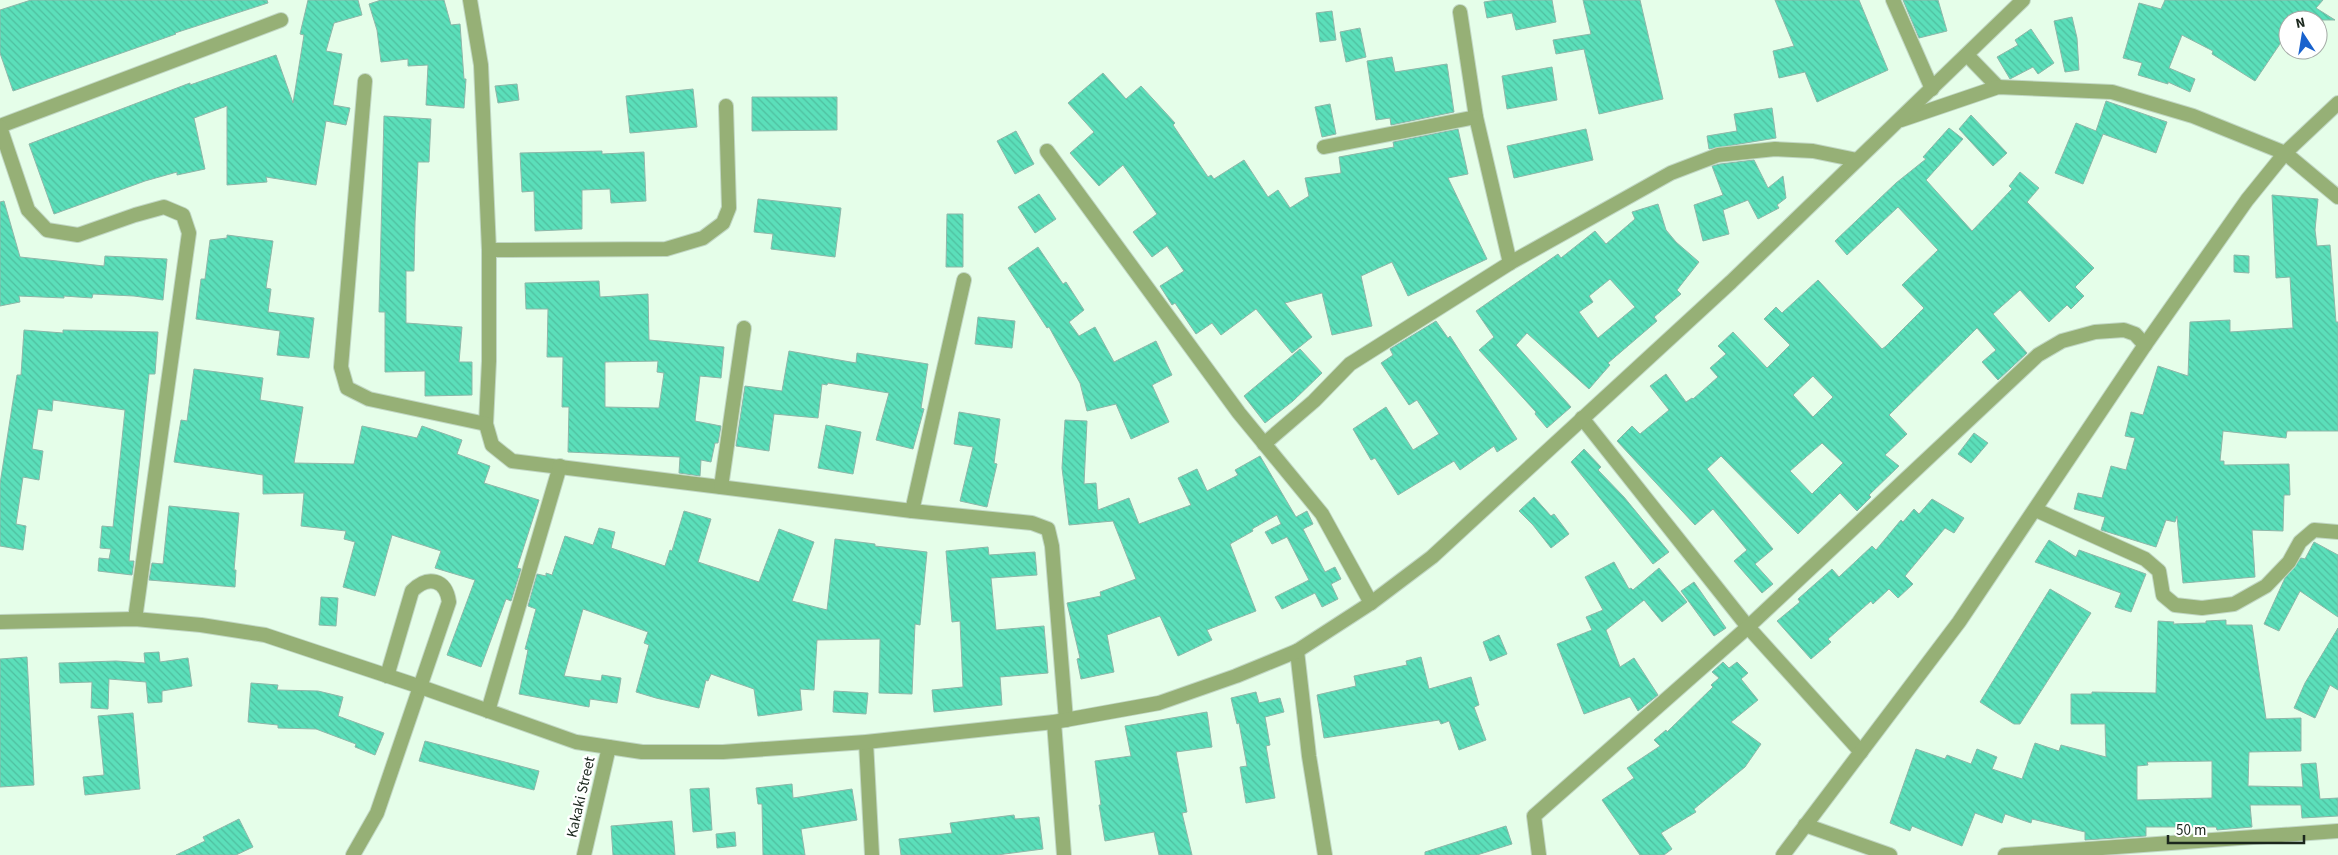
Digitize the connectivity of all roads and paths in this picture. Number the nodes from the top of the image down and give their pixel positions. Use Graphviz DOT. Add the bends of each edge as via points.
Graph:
graph roads {
  1 [pos="470,0"];
  2 [pos="1894,0"];
  3 [pos="2023,0"];
  4 [pos="1460,12"];
  5 [pos="281,20"];
  6 [pos="1967,55"];
  7 [pos="365,81"];
  8 [pos="1998,87"];
  9 [pos="1932,89"];
  10 [pos="2338,103"];
  11 [pos="726,106"];
  12 [pos="1476,117"];
  13 [pos="1901,120"];
  14 [pos="0,127"];
  15 [pos="1324,146"];
  16 [pos="1047,151"];
  17 [pos="2285,153"];
  18 [pos="1857,160"];
  19 [pos="2338,197"];
  20 [pos="489,250"];
  21 [pos="1510,263"];
  22 [pos="964,280"];
  23 [pos="744,328"];
  24 [pos="2145,345"];
  25 [pos="1582,418"];
  26 [pos="486,424"];
  27 [pos="1264,444"];
  28 [pos="560,466"];
  29 [pos="721,487"];
  30 [pos="2036,510"];
  31 [pos="912,512"];
  32 [pos="2338,532"];
  33 [pos="1371,603"];
  34 [pos="135,619"];
  35 [pos="0,622"];
  36 [pos="1748,627"];
  37 [pos="1297,651"];
  38 [pos="387,676"];
  39 [pos="421,687"];
  40 [pos="488,711"];
  41 [pos="1060,721"];
  42 [pos="866,742"];
  43 [pos="609,747"];
  44 [pos="1860,752"];
  45 [pos="1805,825"];
  46 [pos="2338,831"];
  47 [pos="353,855"];
  48 [pos="584,855"];
  49 [pos="872,855"];
  50 [pos="1064,855"];
  51 [pos="1324,855"];
  52 [pos="1539,855"];
  53 [pos="1783,855"];
  54 [pos="1890,855"];
  55 [pos="2005,855"];
  1 -- 20 [label="street" via="481,65"];
  2 -- 9 [label="street"];
  3 -- 6 [label="street"];
  4 -- 12 [label="street"];
  5 -- 14 [label="street"];
  6 -- 8 [label="street"];
  6 -- 9 [label="street"];
  7 -- 26 [label="street" via="341,367 347,388 369,399"];
  8 -- 13 [label="street"];
  8 -- 17 [label="street" via="2112,92 2193,116"];
  9 -- 13 [label="street"];
  10 -- 17 [label="street"];
  11 -- 20 [label="street" via="729,208 723,223 703,238 666,249"];
  12 -- 15 [label="street"];
  12 -- 21 [label="street"];
  13 -- 18 [label="street"];
  14 -- 34 [label="street" via="28,210 47,230 78,235 164,207 183,215 189,233"];
  16 -- 27 [label="street"];
  17 -- 19 [label="street"];
  17 -- 24 [label="street" via="2247,200"];
  18 -- 21 [label="street" via="1813,151 1775,149 1718,156 1671,173"];
  18 -- 25 [label="street"];
  20 -- 26 [label="street"];
  21 -- 27 [label="street" via="1350,364 1314,401"];
  22 -- 31 [label="street"];
  23 -- 29 [label="street"];
  24 -- 30 [label="street"];
  24 -- 36 [label="street" via="2135,334 2124,330 2094,332 2062,341 2038,355"];
  25 -- 33 [label="street" via="1432,557"];
  25 -- 36 [label="street"];
  26 -- 28 [label="street" via="492,445 512,461"];
  27 -- 33 [label="street" via="1322,514"];
  28 -- 29 [label="street"];
  28 -- 40 [label="street"];
  29 -- 31 [label="street"];
  30 -- 32 [label="street" via="2145,559 2159,571 2163,595 2175,606 2202,608 2234,604 2266,586 2290,562 2300,542 2314,530"];
  30 -- 44 [label="street" via="1959,622"];
  31 -- 41 [label="street" via="1032,523 1048,529 1052,546"];
  33 -- 37 [label="street"];
  34 -- 35 [label="street"];
  34 -- 38 [label="street" via="265,635"];
  36 -- 44 [label="street"];
  36 -- 52 [label="street" via="1534,816"];
  37 -- 41 [label="street" via="1159,703"];
  37 -- 51 [label="street"];
  38 -- 39 [label="street"];
  38 -- 39 [label="street" via="412,590 419,584 441,584 448,591 449,602"];
  39 -- 40 [label="street"];
  39 -- 47 [label="street" via="377,813"];
  40 -- 43 [label="street" via="576,742"];
  41 -- 42 [label="street"];
  41 -- 50 [label="street"];
  42 -- 43 [label="street" via="723,752 642,752"];
  42 -- 49 [label="street"];
  43 -- 48 [label="street, Kakaki Street"];
  44 -- 45 [label="street"];
  45 -- 53 [label="street"];
  45 -- 54 [label="street"];
  46 -- 55 [label="street"];
}
